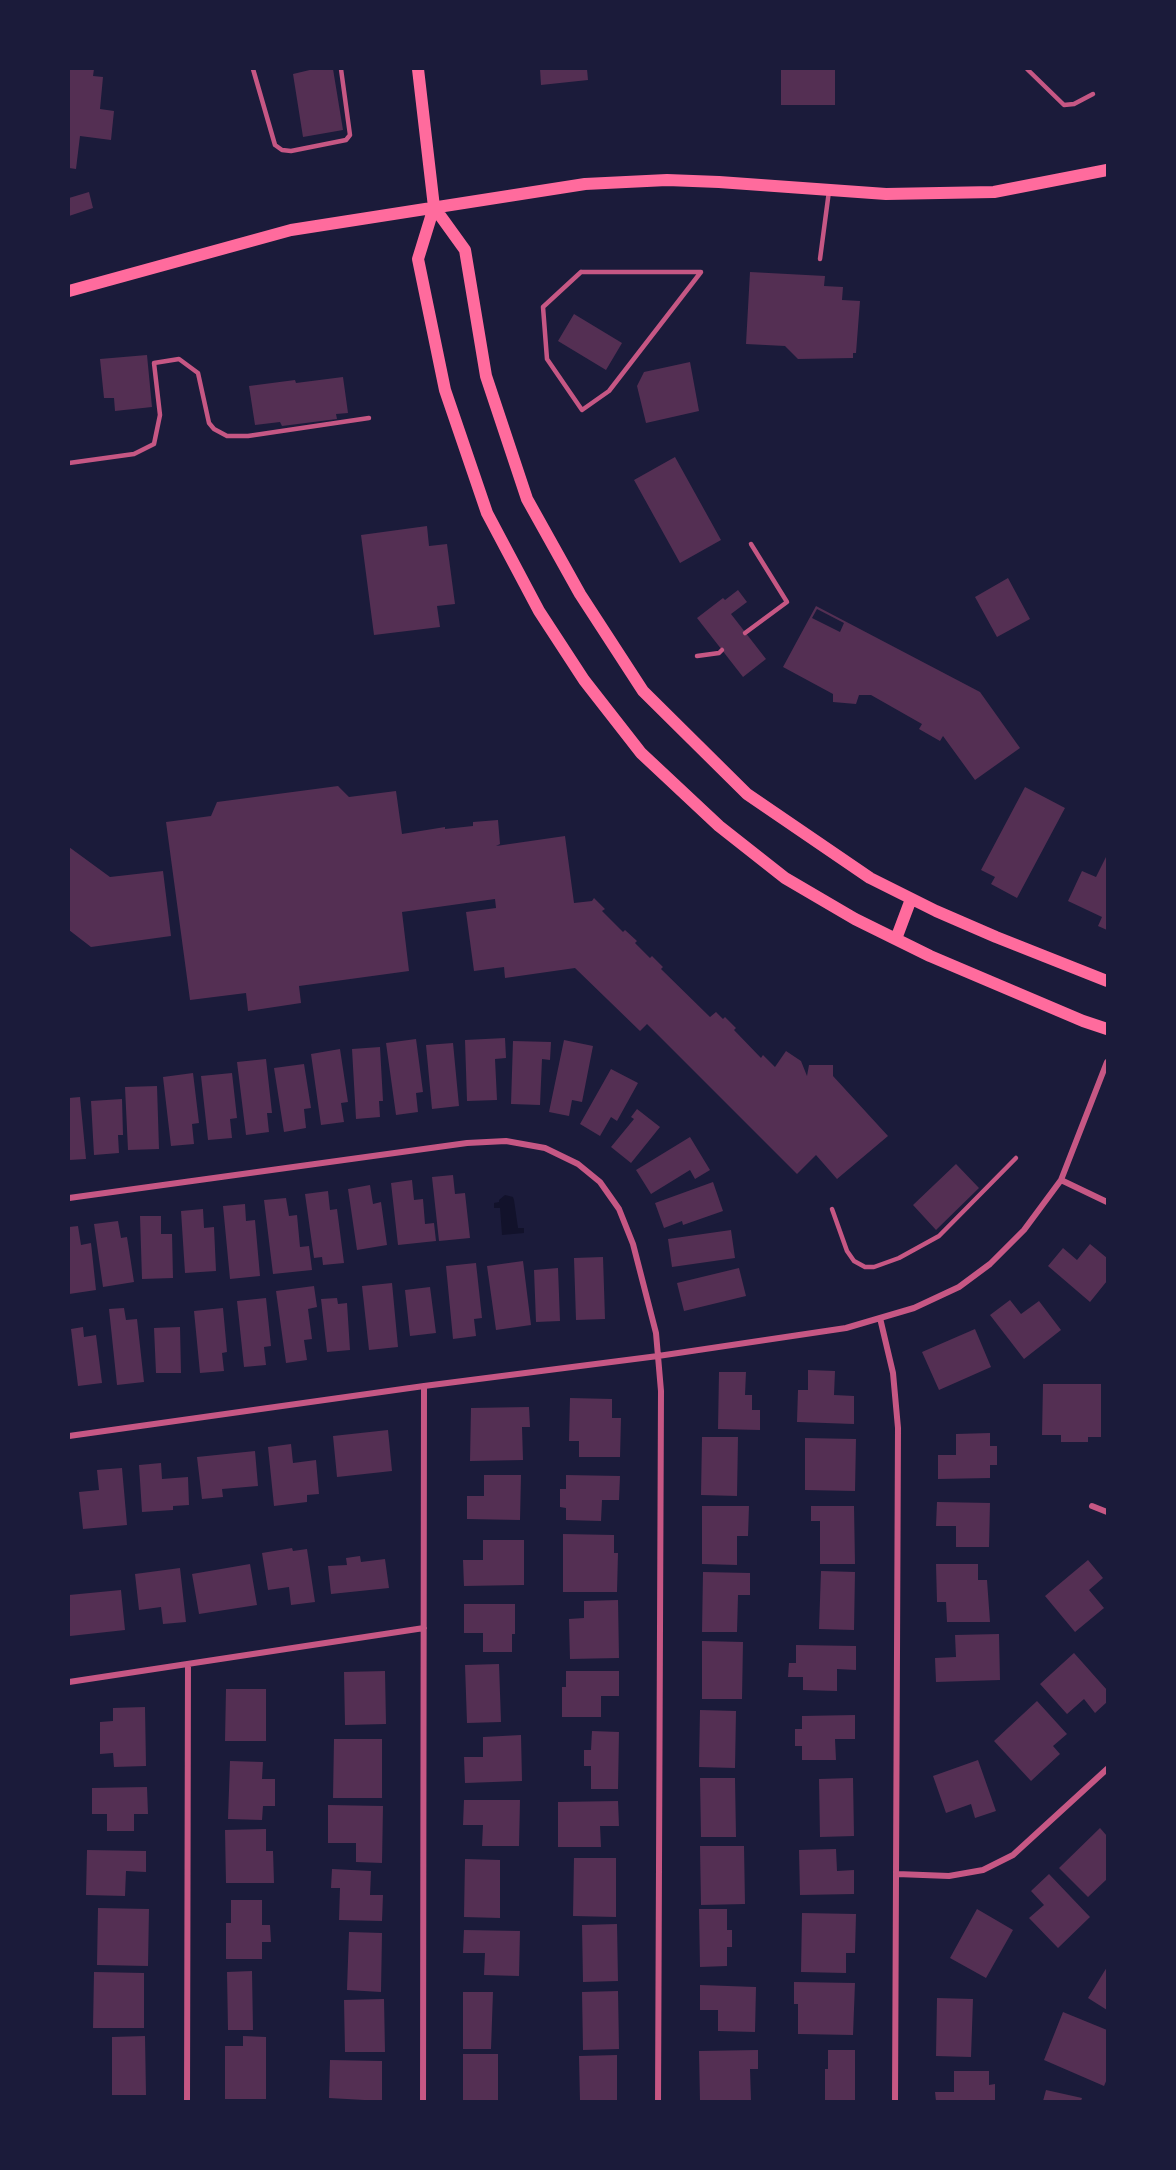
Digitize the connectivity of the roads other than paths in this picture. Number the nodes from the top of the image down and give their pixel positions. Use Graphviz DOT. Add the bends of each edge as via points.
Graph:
graph roads {
  1 [pos="253,69"];
  2 [pos="341,69"];
  3 [pos="418,69"];
  4 [pos="1028,69"];
  5 [pos="1093,94"];
  6 [pos="1107,170"];
  7 [pos="829,191"];
  8 [pos="434,207"];
  9 [pos="820,259"];
  10 [pos="69,291"];
  11 [pos="582,410"];
  12 [pos="369,418"];
  13 [pos="69,463"];
  14 [pos="751,544"];
  15 [pos="745,633"];
  16 [pos="722,650"];
  17 [pos="697,656"];
  18 [pos="911,899"];
  19 [pos="896,939"];
  20 [pos="1107,981"];
  21 [pos="1107,1029"];
  22 [pos="1107,1062"];
  23 [pos="1016,1158"];
  24 [pos="1060,1180"];
  25 [pos="69,1198"];
  26 [pos="1107,1202"];
  27 [pos="832,1209"];
  28 [pos="880,1318"];
  29 [pos="658,1356"];
  30 [pos="424,1386"];
  31 [pos="69,1436"];
  32 [pos="1092,1506"];
  33 [pos="1107,1512"];
  34 [pos="424,1628"];
  35 [pos="188,1664"];
  36 [pos="69,1682"];
  37 [pos="1107,1769"];
  38 [pos="897,1874"];
  39 [pos="187,2101"];
  40 [pos="423,2101"];
  41 [pos="658,2101"];
  42 [pos="895,2101"];
  1 -- 2 [label="lane" via="276,145 291,151 346,140 350,135"];
  3 -- 8 [label="main road"];
  4 -- 5 [label="lane" via="1064,105"];
  6 -- 7 [label="main road" via="994,192"];
  7 -- 8 [label="main road" via="667,180 596,183"];
  7 -- 9 [label="lane"];
  8 -- 10 [label="main road" via="291,230"];
  8 -- 18 [label="main road" via="465,250 486,376 527,499 580,594 643,691 747,794 870,878"];
  8 -- 19 [label="main road" via="418,259 445,390 488,513 539,611 584,680 641,753 710,818 785,878"];
  11 -- 11 [label="lane" via="547,359 543,307 580,272 701,272 609,391"];
  12 -- 13 [label="lane" via="227,436 209,423 198,373 179,359 153,363 160,415 154,444 134,454"];
  14 -- 15 [label="lane" via="787,602"];
  16 -- 17 [label="lane"];
  18 -- 19 [label="main road"];
  18 -- 20 [label="main road"];
  19 -- 21 [label="main road"];
  22 -- 24 [label="street"];
  23 -- 27 [label="lane" via="939,1236 874,1267 854,1261"];
  24 -- 26 [label="street"];
  24 -- 28 [label="street" via="1024,1230 990,1264 959,1287 914,1308"];
  25 -- 29 [label="street" via="466,1143 506,1141 545,1148 578,1164 600,1182 619,1209 633,1244 656,1333"];
  28 -- 29 [label="street" via="846,1328"];
  28 -- 38 [label="street" via="893,1373 898,1428"];
  29 -- 30 [label="street"];
  29 -- 41 [label="street" via="661,1415"];
  30 -- 31 [label="street"];
  30 -- 34 [label="street"];
  32 -- 33 [label="street"];
  34 -- 35 [label="street"];
  34 -- 40 [label="street"];
  35 -- 36 [label="street"];
  35 -- 39 [label="street"];
  37 -- 38 [label="street" via="1013,1855 983,1870 949,1876"];
  38 -- 42 [label="street"];
}
